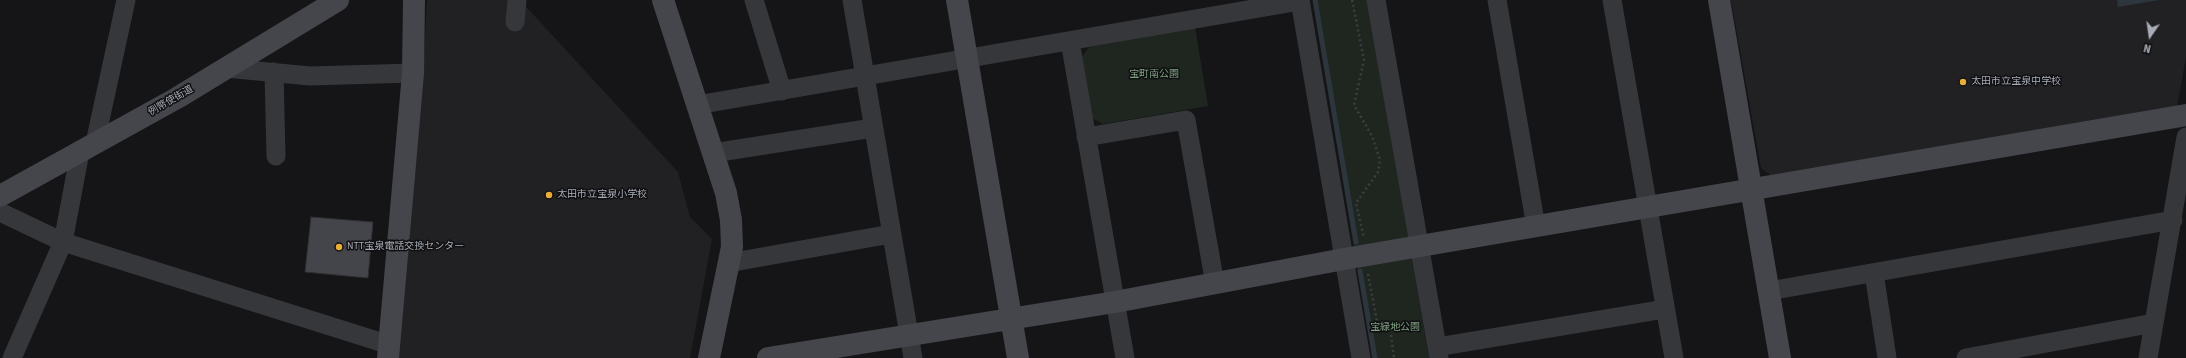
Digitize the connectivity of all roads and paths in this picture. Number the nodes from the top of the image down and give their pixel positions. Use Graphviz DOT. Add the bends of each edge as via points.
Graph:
graph roads {
  1 [pos="338,0"];
  2 [pos="414,0"];
  3 [pos="518,0"];
  4 [pos="662,0"];
  5 [pos="754,0"];
  6 [pos="852,0"];
  7 [pos="957,0"];
  8 [pos="1300,0"];
  9 [pos="1352,0"];
  10 [pos="1376,0"];
  11 [pos="1497,0"];
  12 [pos="1612,0"];
  13 [pos="1719,0"];
  14 [pos="123,1"];
  15 [pos="515,22"];
  16 [pos="1070,41"];
  17 [pos="966,59"];
  18 [pos="226,68"];
  19 [pos="274,72"];
  20 [pos="413,73"];
  21 [pos="864,76"];
  22 [pos="782,91"];
  23 [pos="697,105"];
  24 [pos="2186,115"];
  25 [pos="873,128"];
  26 [pos="1086,137"];
  27 [pos="2186,137"];
  28 [pos="87,148"];
  29 [pos="713,154"];
  30 [pos="276,156"];
  31 [pos="1751,190"];
  32 [pos="0,196"];
  33 [pos="1648,208"];
  34 [pos="0,212"];
  35 [pos="2172,220"];
  36 [pos="1536,227"];
  37 [pos="891,234"];
  38 [pos="63,242"];
  39 [pos="1421,246"];
  40 [pos="1366,255"];
  41 [pos="1344,259"];
  42 [pos="728,263"];
  43 [pos="1874,273"];
  44 [pos="1215,284"];
  45 [pos="1769,291"];
  46 [pos="1115,302"];
  47 [pos="1665,309"];
  48 [pos="1011,319"];
  49 [pos="2154,324"];
  50 [pos="909,336"];
  51 [pos="389,352"];
  52 [pos="1438,352"];
  53 [pos="12,358"];
  54 [pos="709,358"];
  55 [pos="768,358"];
  56 [pos="913,358"];
  57 [pos="1018,358"];
  58 [pos="1125,358"];
  59 [pos="1361,358"];
  60 [pos="1394,358"];
  61 [pos="1674,358"];
  62 [pos="1780,358"];
  63 [pos="1887,358"];
  64 [pos="1966,358"];
  65 [pos="2148,358"];
  1 -- 18 [label="street, 例幣使街道"];
  2 -- 20 [label="street"];
  3 -- 15 [label="street"];
  4 -- 23 [label="street"];
  5 -- 22 [label="street"];
  6 -- 21 [label="street"];
  7 -- 17 [label="street"];
  8 -- 16 [label="street"];
  8 -- 41 [label="street"];
  9 -- 40 [label="path" via="1364,60 1354,105 1372,136 1380,160 1378,172 1356,203 1363,227"];
  10 -- 39 [label="street"];
  11 -- 36 [label="street"];
  12 -- 33 [label="street"];
  13 -- 31 [label="street"];
  14 -- 28 [label="street"];
  16 -- 17 [label="street"];
  16 -- 26 [label="street"];
  17 -- 21 [label="street"];
  17 -- 48 [label="street"];
  18 -- 19 [label="street"];
  18 -- 28 [label="street, 例幣使街道"];
  19 -- 20 [label="street" via="310,76"];
  19 -- 30 [label="street"];
  20 -- 51 [label="street"];
  21 -- 22 [label="street"];
  21 -- 25 [label="street"];
  22 -- 23 [label="street"];
  23 -- 29 [label="street"];
  24 -- 31 [label="street"];
  25 -- 29 [label="street"];
  25 -- 37 [label="street"];
  26 -- 44 [label="street" via="1186,120"];
  26 -- 46 [label="street"];
  27 -- 35 [label="street"];
  28 -- 32 [label="street, 例幣使街道"];
  28 -- 38 [label="street"];
  29 -- 42 [label="street" via="726,193 730,220 732,247"];
  31 -- 33 [label="street"];
  31 -- 45 [label="street"];
  33 -- 36 [label="street"];
  33 -- 47 [label="street"];
  34 -- 38 [label="street"];
  35 -- 43 [label="street"];
  35 -- 49 [label="street"];
  36 -- 39 [label="street"];
  37 -- 42 [label="street"];
  37 -- 50 [label="street"];
  38 -- 51 [label="street"];
  38 -- 53 [label="street"];
  39 -- 40 [label="street"];
  39 -- 52 [label="street"];
  40 -- 41 [label="street"];
  40 -- 60 [label="path" via="1378,327 1390,326"];
  41 -- 44 [label="street"];
  41 -- 59 [label="street"];
  42 -- 54 [label="street"];
  43 -- 45 [label="street"];
  43 -- 63 [label="street"];
  44 -- 46 [label="street"];
  45 -- 62 [label="street"];
  46 -- 48 [label="street"];
  46 -- 58 [label="street"];
  47 -- 52 [label="street"];
  47 -- 61 [label="street"];
  48 -- 50 [label="street"];
  48 -- 57 [label="street"];
  49 -- 64 [label="street"];
  49 -- 65 [label="street"];
  50 -- 55 [label="street"];
  50 -- 56 [label="street"];
}
